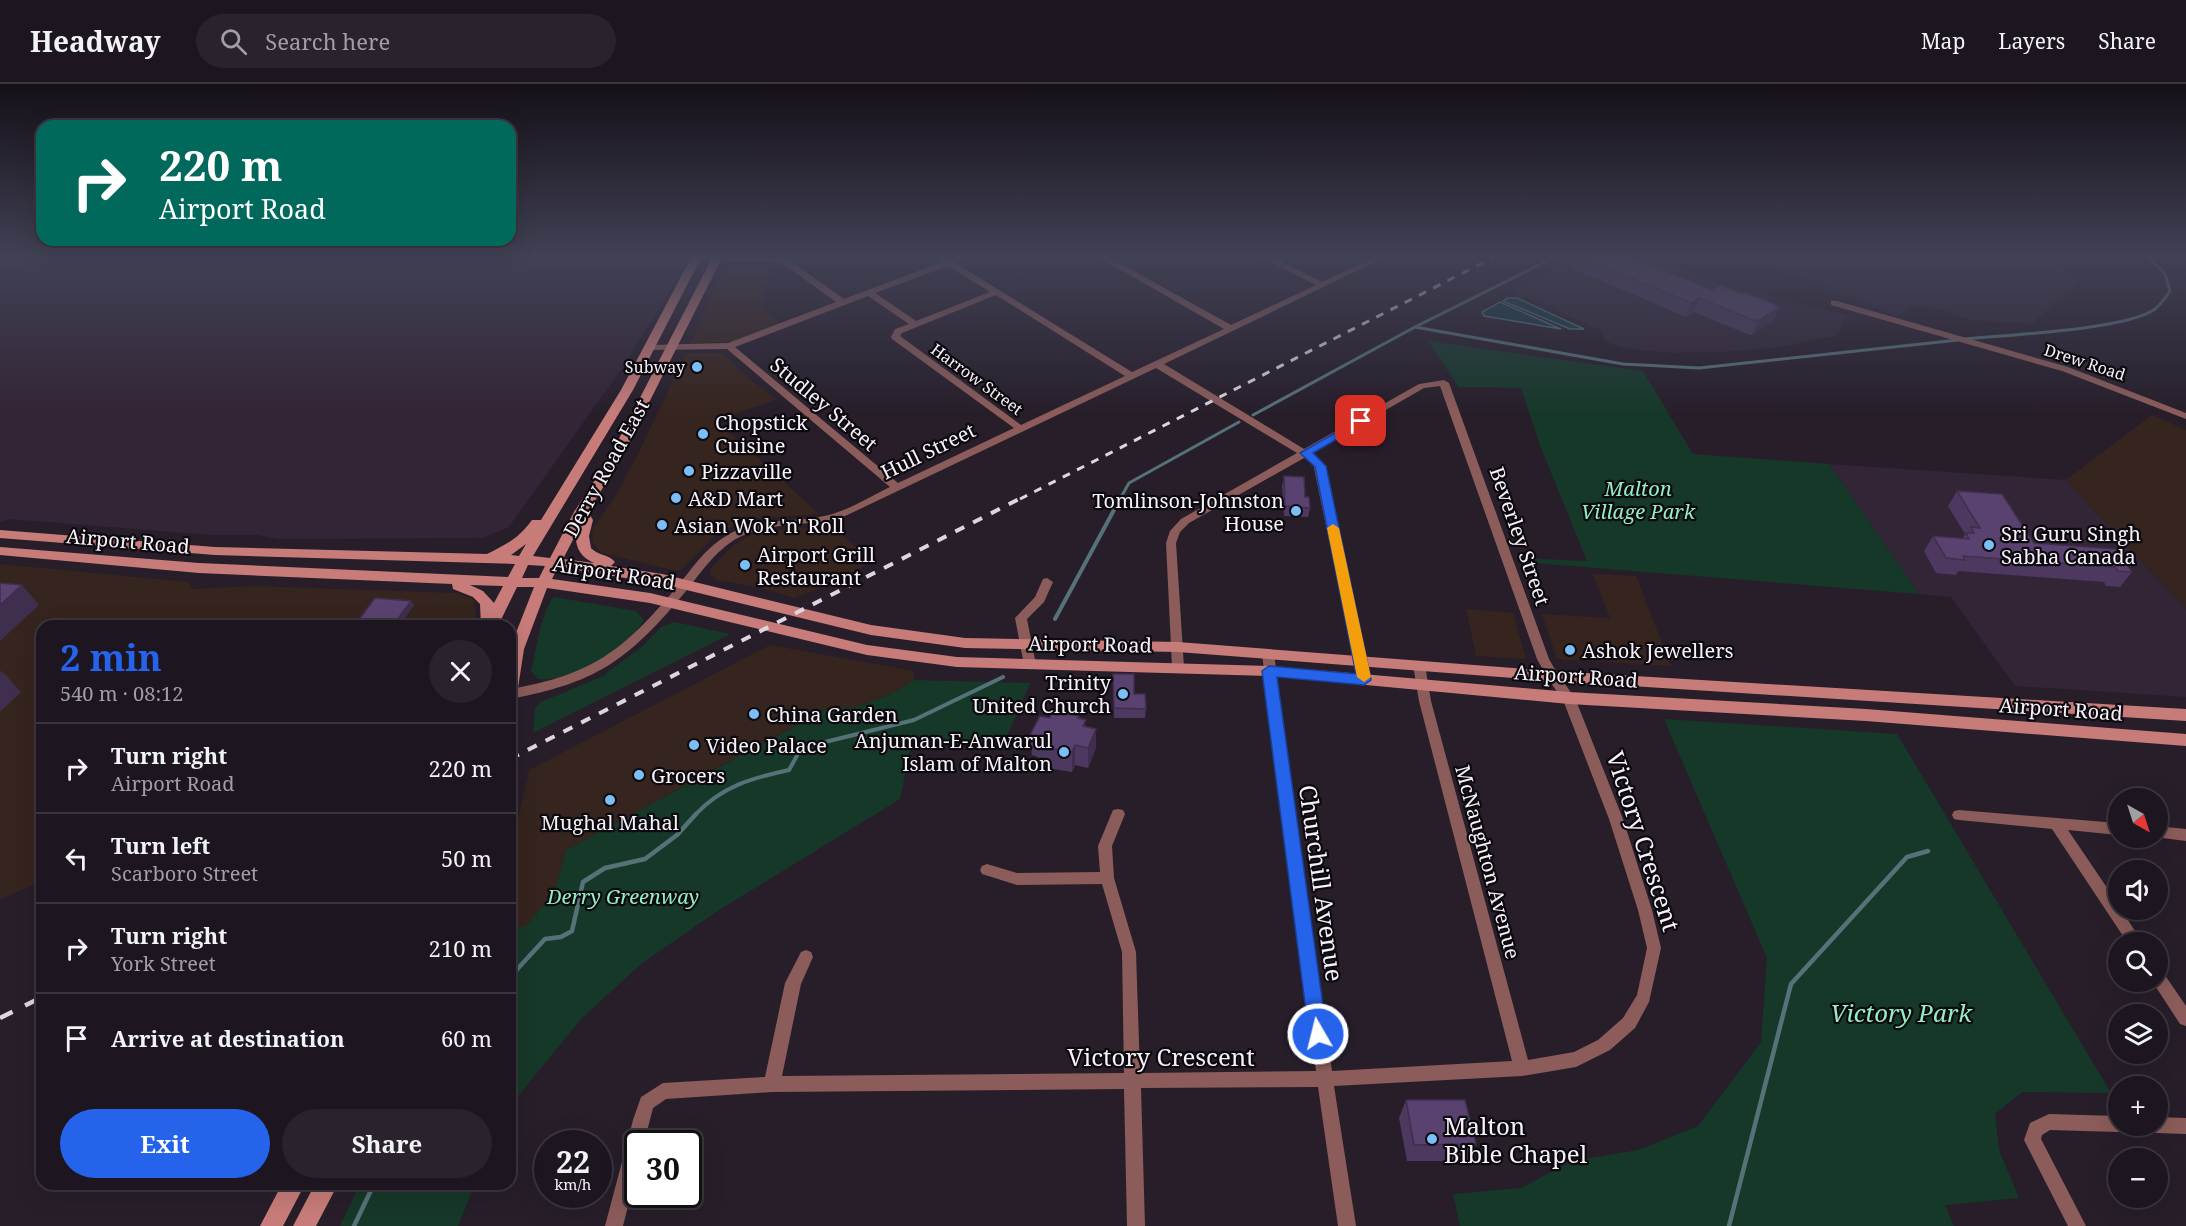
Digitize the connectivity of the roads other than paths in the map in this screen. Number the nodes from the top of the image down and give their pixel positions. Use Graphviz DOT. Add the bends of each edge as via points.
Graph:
graph roads {
  1 [pos="670,307"];
  2 [pos="693,307"];
  3 [pos="832,307"];
  4 [pos="890,307"];
  5 [pos="958,307"];
  6 [pos="1022,307"];
  7 [pos="1192,307"];
  8 [pos="1276,307"];
  9 [pos="1848,307"];
  10 [pos="915,324"];
  11 [pos="1231,329"];
  12 [pos="729,346"];
  13 [pos="673,347"];
  14 [pos="649,348"];
  15 [pos="1157,364"];
  16 [pos="1132,376"];
  17 [pos="2186,416"];
  18 [pos="1021,429"];
  19 [pos="1306,453"];
  20 [pos="898,488"];
  21 [pos="562,498"];
  22 [pos="581,512"];
  23 [pos="0,534"];
  24 [pos="0,551"];
  25 [pos="408,557"];
  26 [pos="524,560"];
  27 [pos="554,562"];
  28 [pos="622,570"];
  29 [pos="394,578"];
  30 [pos="512,582"];
  31 [pos="1047,582"];
  32 [pos="543,583"];
  33 [pos="686,584"];
  34 [pos="670,602"];
  35 [pos="489,620"];
  36 [pos="491,620"];
  37 [pos="1026,645"];
  38 [pos="1178,647"];
  39 [pos="1268,654"];
  40 [pos="516,662"];
  41 [pos="1359,662"];
  42 [pos="1030,664"];
  43 [pos="1419,665"];
  44 [pos="1178,667"];
  45 [pos="1269,671"];
  46 [pos="1552,676"];
  47 [pos="1364,680"];
  48 [pos="1422,687"];
  49 [pos="516,693"];
  50 [pos="1849,693"];
  51 [pos="1569,698"];
  52 [pos="2004,703"];
  53 [pos="1866,715"];
  54 [pos="2186,715"];
  55 [pos="2019,727"];
  56 [pos="2186,740"];
  57 [pos="1118,814"];
  58 [pos="1959,814"];
  59 [pos="2056,823"];
  60 [pos="2108,828"];
  61 [pos="2168,833"];
  62 [pos="2186,835"];
  63 [pos="987,870"];
  64 [pos="1107,878"];
  65 [pos="2128,932"];
  66 [pos="806,957"];
  67 [pos="2168,992"];
  68 [pos="2186,1019"];
  69 [pos="1522,1068"];
  70 [pos="1131,1079"];
  71 [pos="1325,1079"];
  72 [pos="772,1084"];
  73 [pos="2108,1124"];
  74 [pos="2168,1125"];
  75 [pos="2186,1126"];
  76 [pos="291,1190"];
  77 [pos="324,1190"];
  78 [pos="271,1226"];
  79 [pos="304,1226"];
  80 [pos="614,1226"];
  81 [pos="1136,1226"];
  82 [pos="1347,1226"];
  83 [pos="2077,1226"];
  1 -- 14 [label="main road, Derry Road East"];
  2 -- 13 [label="main road, Derry Road East"];
  3 -- 12 [label="street"];
  4 -- 10 [label="street, Harrow Street"];
  5 -- 10 [label="street"];
  6 -- 16 [label="street"];
  7 -- 11 [label="street"];
  8 -- 11 [label="street, Hull Street"];
  9 -- 17 [label="street, Drew Road" via="2065,369"];
  10 -- 18 [label="street, Harrow Street" via="895,334 897,340"];
  11 -- 15 [label="street, Hull Street"];
  12 -- 13 [label="street"];
  12 -- 20 [label="street, Studley Street"];
  13 -- 14 [label="street"];
  13 -- 22 [label="main road, Derry Road East" via="615,458"];
  14 -- 21 [label="main road, Derry Road East"];
  15 -- 16 [label="street, Hull Street"];
  15 -- 19 [label="street"];
  16 -- 18 [label="street, Hull Street"];
  18 -- 20 [label="street, Hull Street"];
  19 -- 38 [label="street" via="1177,529 1171,543"];
  19 -- 41 [label="street" via="1321,466"];
  19 -- 46 [label="street, Beverley Street" via="1422,386 1444,383"];
  20 -- 33 [label="street, Hull Street" via="833,518 770,524 738,534 715,551"];
  21 -- 25 [label="main road" via="548,505 531,531 503,554"];
  21 -- 26 [label="main road, Derry Road East"];
  22 -- 27 [label="main road, Derry Road East"];
  22 -- 28 [label="main road" via="586,520 580,538 584,549 592,557"];
  23 -- 25 [label="main road, Airport Road" via="215,551"];
  24 -- 29 [label="main road, Airport Road" via="188,568"];
  25 -- 26 [label="main road, Airport Road"];
  26 -- 27 [label="main road, Airport Road"];
  26 -- 30 [label="main road, Derry Road East"];
  27 -- 28 [label="main road, Airport Road"];
  27 -- 32 [label="main road, Derry Road East"];
  28 -- 33 [label="main road, Airport Road"];
  29 -- 30 [label="main road, Airport Road"];
  29 -- 35 [label="main road" via="403,584 459,586 478,592 485,599"];
  30 -- 32 [label="main road, Airport Road"];
  30 -- 36 [label="main road, Derry Road East"];
  31 -- 37 [label="street" via="1040,599 1021,618"];
  32 -- 34 [label="main road, Airport Road" via="624,592"];
  32 -- 40 [label="main road, Derry Road East" via="523,631"];
  33 -- 34 [label="street, Hull Street"];
  33 -- 37 [label="main road, Airport Road" via="871,630 965,643"];
  34 -- 42 [label="main road, Airport Road" via="877,652 957,662"];
  34 -- 49 [label="street, Hull Street" via="633,644 605,664 560,684"];
  37 -- 38 [label="main road, Airport Road"];
  37 -- 42 [label="street"];
  38 -- 39 [label="main road, Airport Road"];
  38 -- 44 [label="street"];
  39 -- 41 [label="main road, Airport Road"];
  39 -- 45 [label="street, Churchill Avenue"];
  41 -- 43 [label="main road, Airport Road"];
  41 -- 47 [label="street"];
  42 -- 44 [label="main road, Airport Road"];
  43 -- 46 [label="main road, Airport Road"];
  43 -- 48 [label="street, McNaughton Avenue"];
  44 -- 45 [label="main road, Airport Road"];
  45 -- 47 [label="main road, Airport Road"];
  45 -- 71 [label="street, Churchill Avenue"];
  46 -- 50 [label="main road, Airport Road"];
  46 -- 51 [label="street, Beverley Street"];
  47 -- 48 [label="main road, Airport Road"];
  48 -- 51 [label="main road, Airport Road"];
  48 -- 69 [label="street, McNaughton Avenue"];
  50 -- 52 [label="main road, Airport Road"];
  50 -- 53 [label="main road"];
  51 -- 53 [label="main road, Airport Road"];
  51 -- 69 [label="street, Victory Crescent" via="1616,819 1646,910 1654,948 1644,997 1629,1023 1604,1045 1576,1059"];
  52 -- 54 [label="main road, Airport Road"];
  52 -- 55 [label="main road"];
  53 -- 55 [label="main road, Airport Road"];
  55 -- 56 [label="main road, Airport Road"];
  57 -- 64 [label="street" via="1106,846"];
  58 -- 59 [label="street"];
  59 -- 60 [label="street"];
  59 -- 65 [label="street"];
  61 -- 62 [label="street"];
  63 -- 64 [label="street" via="1017,879"];
  64 -- 70 [label="street" via="1129,952"];
  66 -- 72 [label="street" via="793,983"];
  67 -- 68 [label="street"];
  69 -- 71 [label="street, Victory Crescent"];
  70 -- 71 [label="street, Victory Crescent"];
  70 -- 72 [label="street, Victory Crescent"];
  70 -- 81 [label="street"];
  71 -- 82 [label="street, Churchill Avenue"];
  72 -- 80 [label="street, Victory Crescent" via="663,1091 647,1103"];
  73 -- 83 [label="street" via="2049,1122 2036,1129 2032,1140"];
  74 -- 75 [label="street"];
  76 -- 78 [label="main road"];
  77 -- 79 [label="main road"];
}
